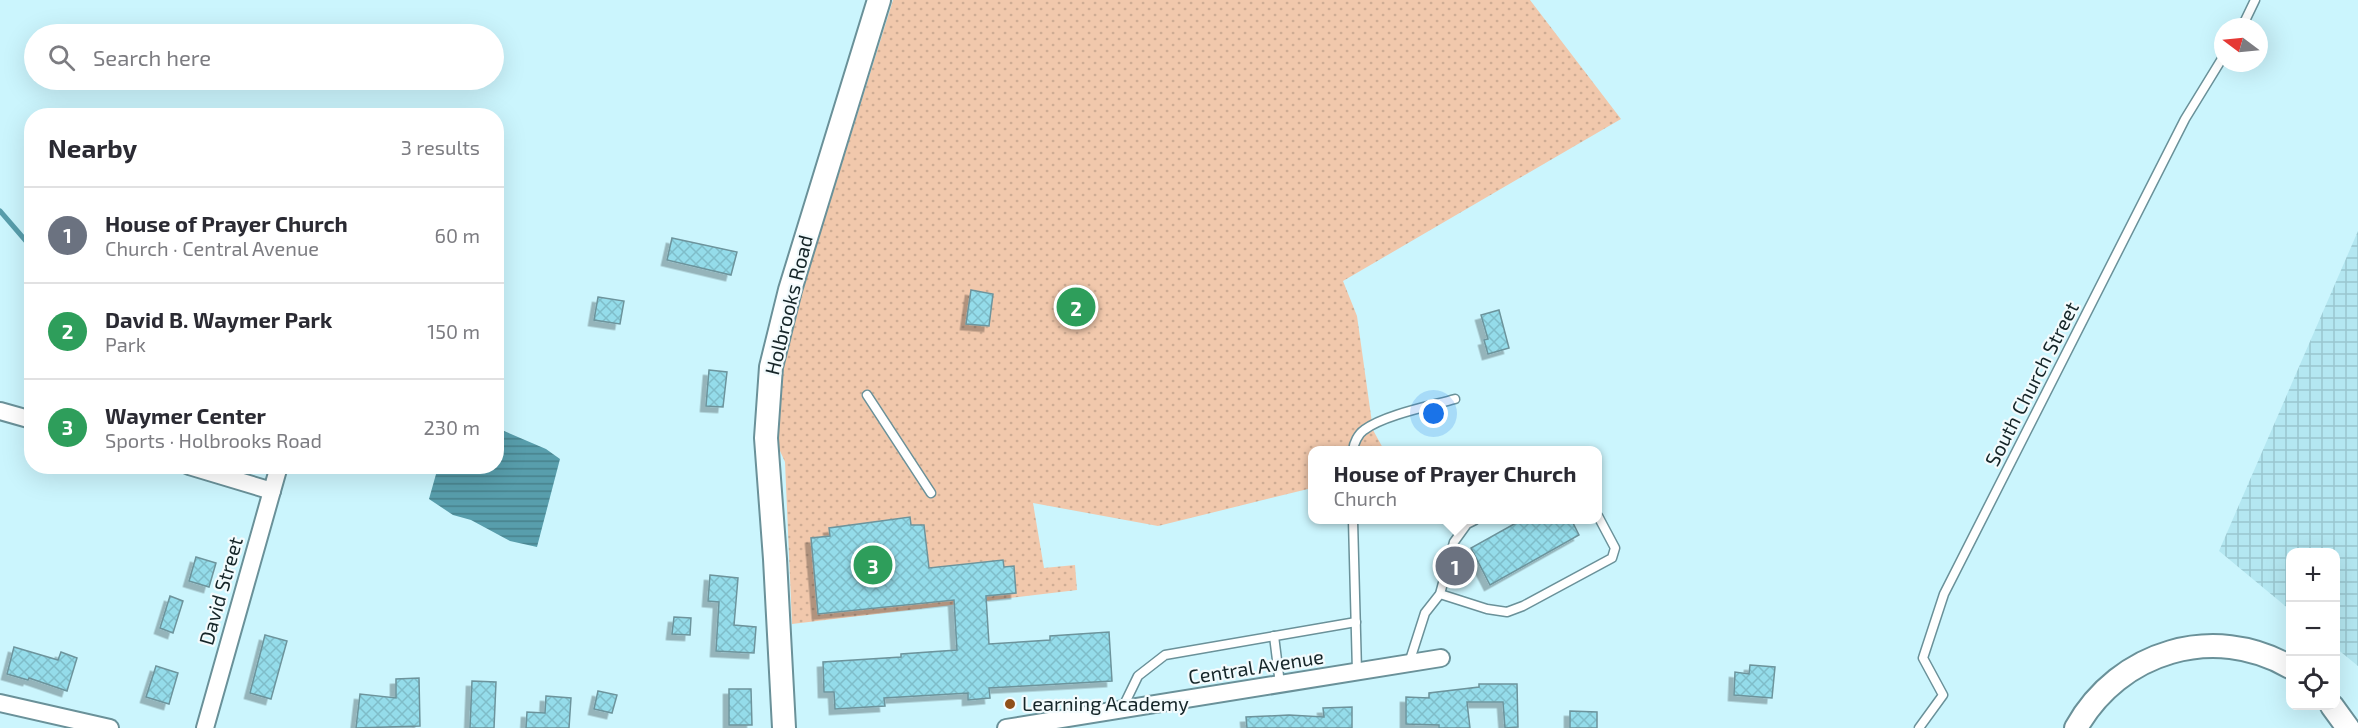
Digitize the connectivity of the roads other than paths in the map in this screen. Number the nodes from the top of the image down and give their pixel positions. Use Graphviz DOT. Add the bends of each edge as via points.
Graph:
graph roads {
  1 [pos="879,0"];
  2 [pos="2255,0"];
  3 [pos="2246,18"];
  4 [pos="2214,72"];
  5 [pos="867,395"];
  6 [pos="1455,399"];
  7 [pos="0,411"];
  8 [pos="24,418"];
  9 [pos="1354,446"];
  10 [pos="216,474"];
  11 [pos="277,474"];
  12 [pos="272,491"];
  13 [pos="931,494"];
  14 [pos="1353,524"];
  15 [pos="1467,524"];
  16 [pos="1602,524"];
  17 [pos="1440,594"];
  18 [pos="1356,622"];
  19 [pos="1274,636"];
  20 [pos="1441,658"];
  21 [pos="1409,663"];
  22 [pos="2286,665"];
  23 [pos="1357,672"];
  24 [pos="1280,684"];
  25 [pos="0,703"];
  26 [pos="1122,709"];
  27 [pos="2335,710"];
  28 [pos="110,728"];
  29 [pos="204,728"];
  30 [pos="784,728"];
  31 [pos="1006,728"];
  32 [pos="1918,728"];
  33 [pos="2076,728"];
  34 [pos="2348,728"];
  1 -- 30 [label="street, Holbrooks Road" via="790,290 771,367 766,438"];
  2 -- 3 [label="lane"];
  4 -- 32 [label="lane, South Church Street" via="2185,119 1944,594 1923,658 1943,695"];
  5 -- 13 [label="lane"];
  6 -- 9 [label="lane" via="1381,421 1362,431"];
  7 -- 8 [label="street"];
  10 -- 12 [label="street"];
  11 -- 12 [label="street, David Street"];
  12 -- 29 [label="street, David Street"];
  14 -- 18 [label="lane"];
  15 -- 17 [label="lane" via="1454,542"];
  16 -- 17 [label="lane" via="1615,548 1612,558 1523,606 1508,612 1487,609"];
  17 -- 21 [label="lane" via="1425,613"];
  18 -- 19 [label="lane"];
  18 -- 23 [label="lane"];
  19 -- 24 [label="lane"];
  19 -- 26 [label="lane" via="1165,655 1138,676"];
  20 -- 21 [label="street, Central Avenue"];
  21 -- 23 [label="street, Central Avenue"];
  22 -- 33 [label="street" via="2230,645 2184,649 2124,674 2098,697"];
  23 -- 24 [label="street, Central Avenue"];
  24 -- 26 [label="street, Central Avenue"];
  25 -- 28 [label="street"];
  26 -- 31 [label="street, Central Avenue"];
  27 -- 34 [label="street"];
}
